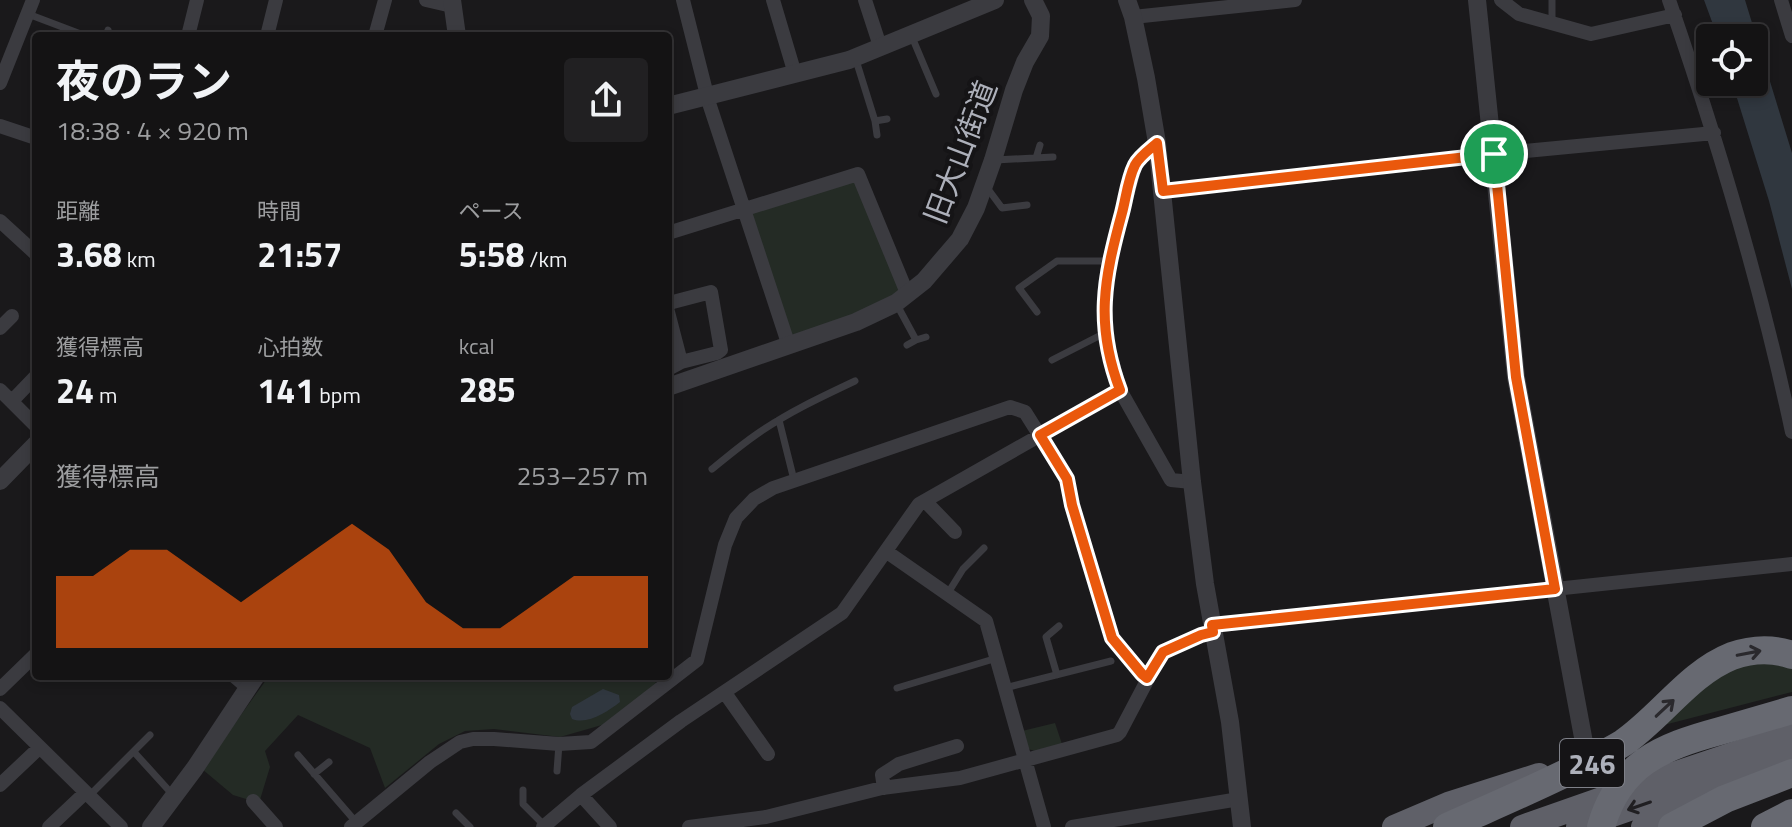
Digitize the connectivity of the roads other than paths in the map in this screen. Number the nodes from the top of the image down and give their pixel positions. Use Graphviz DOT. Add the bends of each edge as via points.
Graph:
graph roads {
  1 [pos="197,0"];
  2 [pos="276,0"];
  3 [pos="385,0"];
  4 [pos="426,0"];
  5 [pos="683,0"];
  6 [pos="773,0"];
  7 [pos="865,0"];
  8 [pos="995,0"];
  9 [pos="1033,0"];
  10 [pos="1295,0"];
  11 [pos="1477,0"];
  12 [pos="1501,0"];
  13 [pos="1552,0"];
  14 [pos="1669,0"];
  15 [pos="1781,0"];
  16 [pos="452,3"];
  17 [pos="30,7"];
  18 [pos="1130,8"];
  19 [pos="1675,15"];
  20 [pos="1552,23"];
  21 [pos="75,32"];
  22 [pos="189,32"];
  23 [pos="268,32"];
  24 [pos="376,32"];
  25 [pos="456,32"];
  26 [pos="910,34"];
  27 [pos="1792,36"];
  28 [pos="880,46"];
  29 [pos="855,57"];
  30 [pos="795,74"];
  31 [pos="0,83"];
  32 [pos="936,94"];
  33 [pos="707,96"];
  34 [pos="672,105"];
  35 [pos="887,119"];
  36 [pos="875,121"];
  37 [pos="0,126"];
  38 [pos="1714,133"];
  39 [pos="877,135"];
  40 [pos="32,137"];
  41 [pos="1157,143"];
  42 [pos="1040,145"];
  43 [pos="1494,154"];
  44 [pos="1053,157"];
  45 [pos="1036,158"];
  46 [pos="993,160"];
  47 [pos="985,184"];
  48 [pos="1163,191"];
  49 [pos="1027,205"];
  50 [pos="745,209"];
  51 [pos="0,221"];
  52 [pos="672,232"];
  53 [pos="32,250"];
  54 [pos="1109,261"];
  55 [pos="902,298"];
  56 [pos="672,302"];
  57 [pos="1037,312"];
  58 [pos="12,316"];
  59 [pos="0,328"];
  60 [pos="1106,335"];
  61 [pos="926,337"];
  62 [pos="916,340"];
  63 [pos="672,341"];
  64 [pos="907,345"];
  65 [pos="789,346"];
  66 [pos="1052,360"];
  67 [pos="675,365"];
  68 [pos="32,380"];
  69 [pos="855,381"];
  70 [pos="672,386"];
  71 [pos="0,390"];
  72 [pos="1120,390"];
  73 [pos="12,401"];
  74 [pos="779,420"];
  75 [pos="32,422"];
  76 [pos="1792,432"];
  77 [pos="1040,435"];
  78 [pos="32,448"];
  79 [pos="712,469"];
  80 [pos="0,481"];
  81 [pos="794,482"];
  82 [pos="1192,482"];
  83 [pos="925,501"];
  84 [pos="955,532"];
  85 [pos="984,548"];
  86 [pos="887,552"];
  87 [pos="1792,564"];
  88 [pos="1555,589"];
  89 [pos="947,594"];
  90 [pos="1059,626"];
  91 [pos="1213,628"];
  92 [pos="1792,655"];
  93 [pos="32,658"];
  94 [pos="997,658"];
  95 [pos="1111,661"];
  96 [pos="1057,675"];
  97 [pos="1147,678"];
  98 [pos="672,679"];
  99 [pos="246,680"];
  100 [pos="671,680"];
  101 [pos="897,688"];
  102 [pos="1005,688"];
  103 [pos="0,689"];
  104 [pos="725,693"];
  105 [pos="1792,703"];
  106 [pos="0,708"];
  107 [pos="1792,710"];
  108 [pos="1792,734"];
  109 [pos="150,735"];
  110 [pos="559,744"];
  111 [pos="957,746"];
  112 [pos="39,748"];
  113 [pos="1651,748"];
  114 [pos="760,749"];
  115 [pos="134,752"];
  116 [pos="1792,752"];
  117 [pos="298,755"];
  118 [pos="1025,759"];
  119 [pos="329,762"];
  120 [pos="1588,764"];
  121 [pos="557,771"];
  122 [pos="1792,771"];
  123 [pos="314,774"];
  124 [pos="0,785"];
  125 [pos="884,788"];
  126 [pos="523,790"];
  127 [pos="87,795"];
  128 [pos="581,795"];
  129 [pos="174,796"];
  130 [pos="1239,799"];
  131 [pos="253,801"];
  132 [pos="456,813"];
  133 [pos="1792,813"];
  134 [pos="354,825"];
  135 [pos="1656,825"];
  136 [pos="544,826"];
  137 [pos="1448,826"];
  138 [pos="49,827"];
  139 [pos="121,827"];
  140 [pos="151,827"];
  141 [pos="276,827"];
  142 [pos="470,827"];
  143 [pos="610,827"];
  144 [pos="689,827"];
  145 [pos="1044,827"];
  146 [pos="1072,827"];
  147 [pos="1242,827"];
  148 [pos="1394,827"];
  149 [pos="1522,827"];
  150 [pos="1578,827"];
  151 [pos="1593,827"];
  152 [pos="1601,827"];
  153 [pos="1765,827"];
  1 -- 22 [label="street"];
  2 -- 23 [label="street"];
  3 -- 24 [label="street"];
  4 -- 16 [label="street"];
  5 -- 33 [label="street"];
  6 -- 30 [label="street"];
  7 -- 28 [label="street"];
  8 -- 26 [label="street"];
  9 -- 46 [label="street, 旧大山街道" via="1041,16 1040,36 1014,90"];
  10 -- 18 [label="street"];
  11 -- 43 [label="street"];
  12 -- 20 [label="street" via="1519,14"];
  13 -- 20 [label="lane"];
  14 -- 19 [label="street"];
  15 -- 27 [label="street"];
  16 -- 25 [label="street"];
  17 -- 21 [label="lane"];
  17 -- 31 [label="street"];
  18 -- 41 [label="street"];
  19 -- 20 [label="street" via="1591,34"];
  19 -- 38 [label="street"];
  26 -- 28 [label="street"];
  26 -- 32 [label="lane"];
  28 -- 29 [label="street"];
  29 -- 30 [label="street"];
  29 -- 36 [label="lane"];
  30 -- 33 [label="street"];
  33 -- 34 [label="street"];
  33 -- 50 [label="street"];
  35 -- 36 [label="lane"];
  36 -- 39 [label="lane"];
  37 -- 40 [label="street"];
  38 -- 43 [label="street"];
  38 -- 76 [label="street"];
  41 -- 48 [label="street"];
  41 -- 54 [label="street" via="1136,163"];
  42 -- 45 [label="lane"];
  43 -- 48 [label="street"];
  43 -- 88 [label="street" via="1516,377"];
  44 -- 45 [label="lane"];
  45 -- 46 [label="lane"];
  46 -- 47 [label="street, 旧大山街道"];
  47 -- 49 [label="lane" via="1002,208"];
  47 -- 55 [label="street, 旧大山街道" via="960,239"];
  48 -- 82 [label="street"];
  50 -- 52 [label="street"];
  50 -- 55 [label="street" via="858,174"];
  50 -- 65 [label="street"];
  51 -- 53 [label="street"];
  54 -- 57 [label="lane" via="1057,261 1031,279 1019,288"];
  54 -- 60 [label="street"];
  55 -- 62 [label="lane"];
  55 -- 65 [label="street, 旧大山街道" via="856,322"];
  56 -- 67 [label="street" via="711,292 721,350"];
  58 -- 59 [label="street"];
  60 -- 66 [label="lane"];
  60 -- 72 [label="street"];
  61 -- 62 [label="lane"];
  62 -- 64 [label="lane"];
  63 -- 67 [label="street"];
  65 -- 70 [label="street, 旧大山街道"];
  68 -- 73 [label="street"];
  69 -- 74 [label="lane"];
  71 -- 73 [label="street"];
  72 -- 77 [label="street"];
  72 -- 82 [label="street" via="1171,480"];
  73 -- 75 [label="street"];
  74 -- 79 [label="lane"];
  74 -- 81 [label="lane"];
  77 -- 81 [label="street" via="1025,412 1010,407"];
  77 -- 83 [label="street"];
  77 -- 97 [label="street" via="1067,479 1112,638"];
  78 -- 80 [label="street"];
  81 -- 98 [label="street" via="754,499 736,518 697,660"];
  82 -- 91 [label="street"];
  83 -- 84 [label="street"];
  83 -- 86 [label="street"];
  85 -- 89 [label="lane"];
  86 -- 89 [label="street"];
  86 -- 104 [label="street" via="842,613"];
  87 -- 88 [label="street"];
  88 -- 91 [label="street"];
  88 -- 120 [label="street"];
  89 -- 94 [label="street" via="986,621"];
  90 -- 96 [label="lane" via="1046,637"];
  91 -- 97 [label="street" via="1163,652"];
  91 -- 130 [label="street"];
  137 -- 92 [label="highway, one-way" via="1620,744 1720,662 1752,651"];
  93 -- 103 [label="street"];
  94 -- 101 [label="lane"];
  94 -- 102 [label="street"];
  95 -- 96 [label="lane"];
  96 -- 102 [label="lane"];
  97 -- 118 [label="street" via="1117,735"];
  99 -- 129 [label="street"];
  100 -- 110 [label="street" via="591,742"];
  102 -- 118 [label="street"];
  104 -- 114 [label="street"];
  104 -- 128 [label="street"];
  105 -- 113 [label="highway, 246"];
  106 -- 112 [label="street"];
  107 -- 152 [label="highway" via="1652,756 1617,789"];
  108 -- 149 [label="highway, 246"];
  109 -- 115 [label="lane"];
  110 -- 121 [label="lane"];
  110 -- 134 [label="street" via="460,742"];
  111 -- 125 [label="street" via="891,768 882,775"];
  112 -- 124 [label="street"];
  112 -- 127 [label="street"];
  113 -- 120 [label="highway, 246"];
  113 -- 151 [label="street" via="1607,788"];
  115 -- 127 [label="lane"];
  115 -- 129 [label="lane"];
  116 -- 150 [label="highway, 246, one-way"];
  117 -- 123 [label="lane"];
  118 -- 125 [label="street" via="960,778"];
  118 -- 145 [label="street"];
  119 -- 123 [label="lane"];
  120 -- 148 [label="highway, 246" via="1467,797"];
  122 -- 135 [label="highway"];
  123 -- 134 [label="lane"];
  125 -- 144 [label="street" via="766,817"];
  126 -- 136 [label="lane" via="523,804"];
  127 -- 138 [label="street"];
  127 -- 139 [label="street"];
  128 -- 136 [label="street"];
  128 -- 143 [label="street"];
  129 -- 140 [label="street"];
  130 -- 146 [label="street"];
  130 -- 147 [label="street"];
  131 -- 141 [label="street"];
  132 -- 142 [label="lane"];
  133 -- 153 [label="highway"];
}
